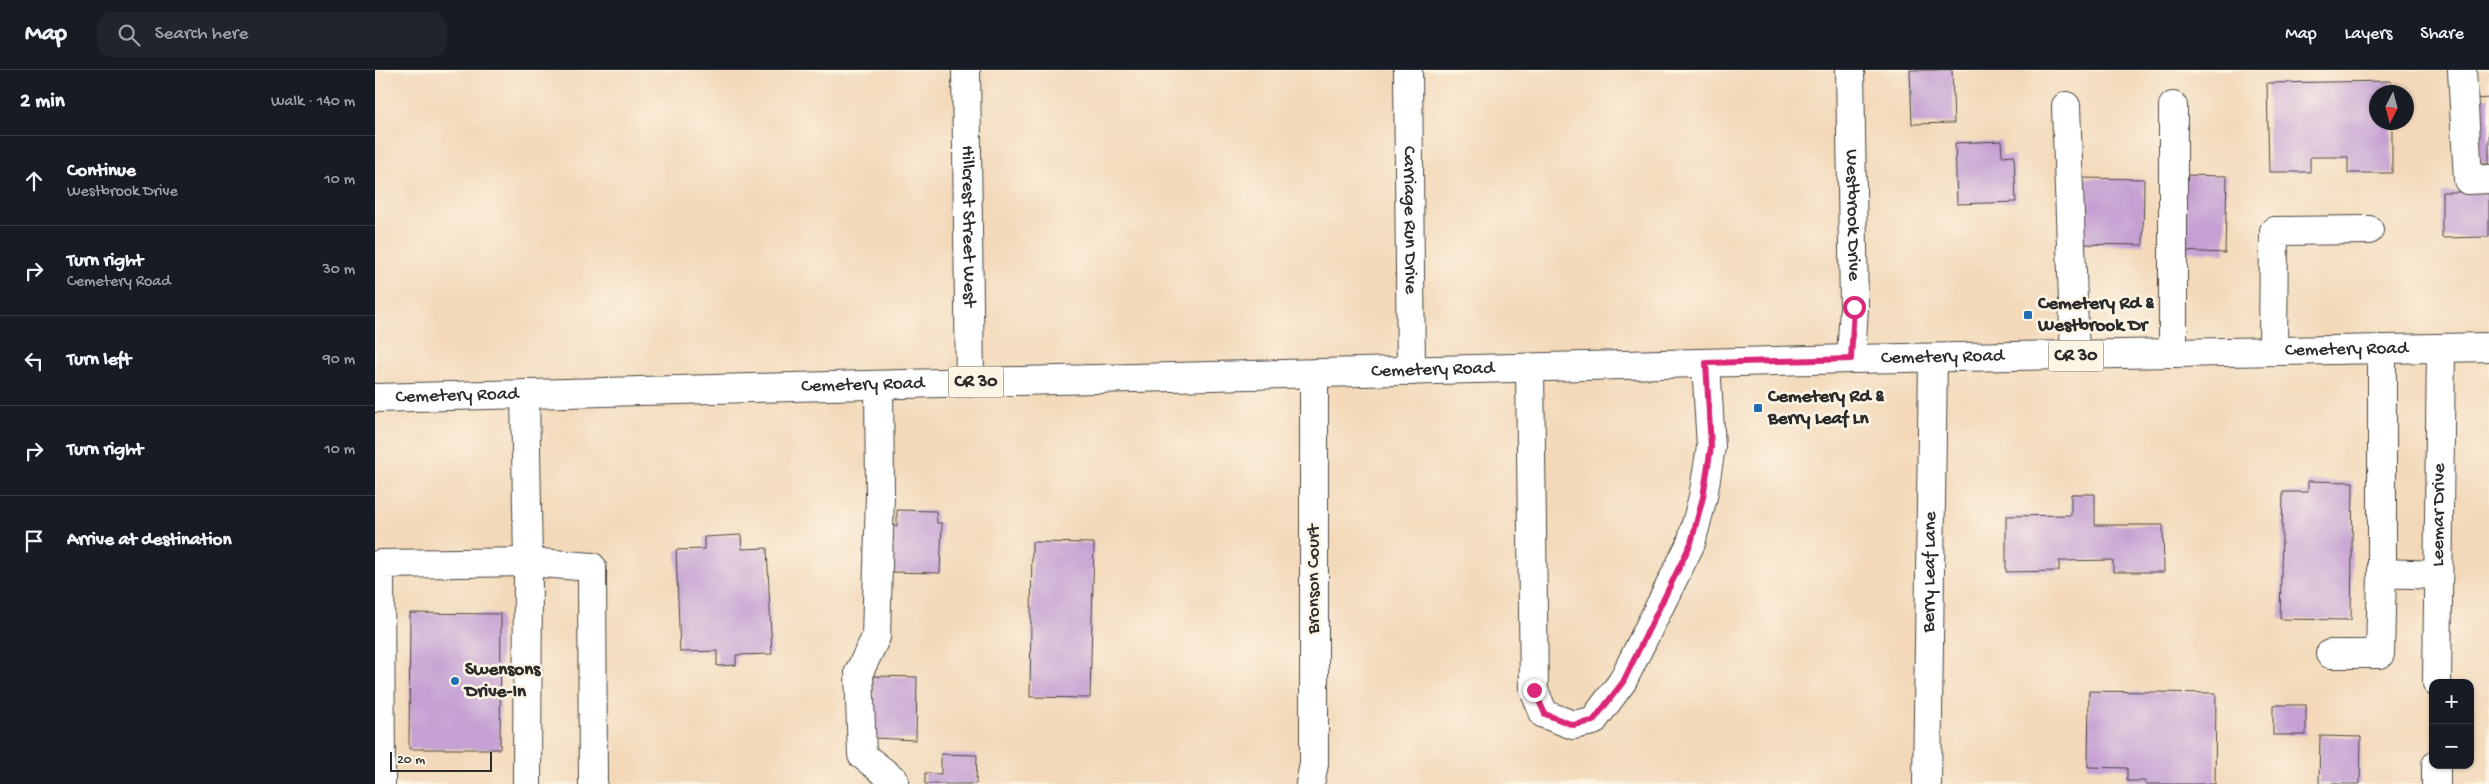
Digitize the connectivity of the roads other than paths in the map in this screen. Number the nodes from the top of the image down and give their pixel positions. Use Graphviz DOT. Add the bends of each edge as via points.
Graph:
graph roads {
  1 [pos="966,70"];
  2 [pos="1408,70"];
  3 [pos="1850,70"];
  4 [pos="2462,70"];
  5 [pos="2065,106"];
  6 [pos="2173,106"];
  7 [pos="2489,179"];
  8 [pos="2369,230"];
  9 [pos="2489,347"];
  10 [pos="2441,348"];
  11 [pos="2382,349"];
  12 [pos="2273,351"];
  13 [pos="2173,354"];
  14 [pos="2075,356"];
  15 [pos="1851,359"];
  16 [pos="1933,359"];
  17 [pos="1706,363"];
  18 [pos="1530,368"];
  19 [pos="1411,371"];
  20 [pos="1314,374"];
  21 [pos="970,383"];
  22 [pos="879,386"];
  23 [pos="525,394"];
  24 [pos="375,398"];
  25 [pos="528,562"];
  26 [pos="2381,573"];
  27 [pos="2439,575"];
  28 [pos="2330,654"];
  29 [pos="2437,679"];
  30 [pos="2436,769"];
  31 [pos="381,784"];
  32 [pos="527,784"];
  33 [pos="593,784"];
  34 [pos="894,784"];
  35 [pos="1310,784"];
  36 [pos="1927,784"];
  37 [pos="2436,784"];
  1 -- 21 [label="main road, Hillcrest Street West"];
  2 -- 19 [label="main road, Carriage Run Drive"];
  3 -- 15 [label="main road, Westbrook Drive" via="1854,298"];
  4 -- 7 [label="main road" via="2468,180"];
  5 -- 14 [label="main road"];
  6 -- 13 [label="main road"];
  8 -- 12 [label="main road" via="2274,231"];
  9 -- 10 [label="main road, Cemetery Road / CR 30"];
  10 -- 11 [label="main road, Cemetery Road / CR 30"];
  10 -- 27 [label="main road, Leemar Drive"];
  11 -- 12 [label="main road, Cemetery Road / CR 30"];
  11 -- 26 [label="main road"];
  12 -- 13 [label="main road, Cemetery Road / CR 30"];
  13 -- 14 [label="main road, Cemetery Road / CR 30"];
  14 -- 16 [label="main road, Cemetery Road / CR 30"];
  15 -- 16 [label="main road, Cemetery Road / CR 30"];
  15 -- 17 [label="main road, Cemetery Road / CR 30"];
  16 -- 36 [label="main road, Berry Leaf Lane"];
  17 -- 18 [label="main road, Cemetery Road / CR 30"];
  17 -- 18 [label="main road" via="1711,447 1691,543 1623,682 1593,721 1573,725 1545,714 1534,690"];
  18 -- 19 [label="main road, Cemetery Road / CR 30"];
  19 -- 20 [label="main road, Cemetery Road / CR 30"];
  20 -- 21 [label="main road, Cemetery Road / CR 30"];
  20 -- 35 [label="main road, Bronson Court" via="1314,764"];
  21 -- 22 [label="main road, Cemetery Road / CR 30"];
  22 -- 23 [label="main road, Cemetery Road / CR 30"];
  22 -- 34 [label="main road" via="876,637 859,672 862,755 894,780"];
  23 -- 24 [label="main road, Cemetery Road / CR 30"];
  23 -- 25 [label="main road"];
  25 -- 31 [label="main road" via="379,564"];
  25 -- 32 [label="main road"];
  25 -- 33 [label="main road" via="592,567"];
  26 -- 27 [label="main road"];
  26 -- 28 [label="main road" via="2380,654"];
  27 -- 29 [label="main road, Leemar Drive"];
  30 -- 37 [label="main road"];
}
